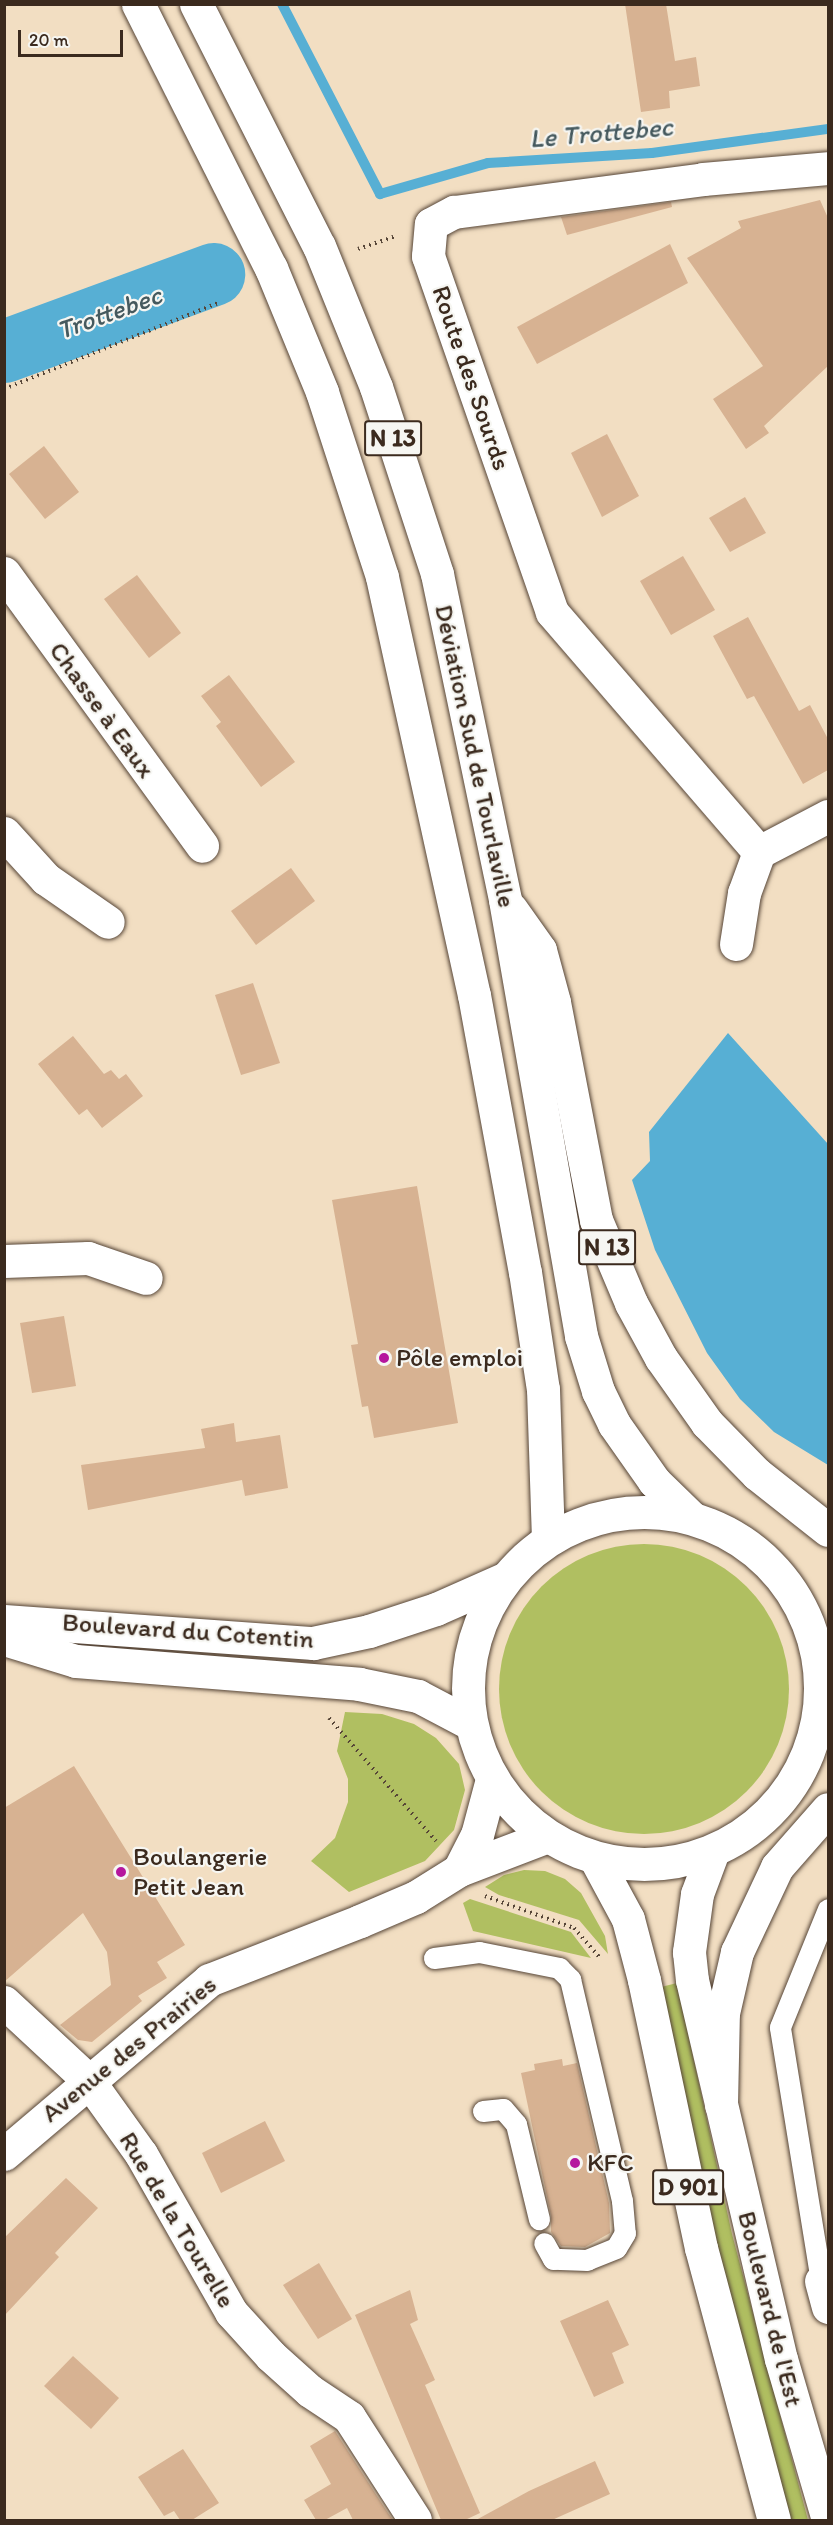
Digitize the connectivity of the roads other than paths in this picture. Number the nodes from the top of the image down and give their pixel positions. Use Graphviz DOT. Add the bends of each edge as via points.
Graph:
graph roads {
  1 [pos="138,4"];
  2 [pos="196,4"];
  3 [pos="828,168"];
  4 [pos="4,573"];
  5 [pos="828,816"];
  6 [pos="4,833"];
  7 [pos="202,846"];
  8 [pos="759,852"];
  9 [pos="505,900"];
  10 [pos="108,922"];
  11 [pos="736,945"];
  12 [pos="4,1261"];
  13 [pos="146,1278"];
  14 [pos="691,1517"];
  15 [pos="828,1530"];
  16 [pos="548,1539"];
  17 [pos="504,1579"];
  18 [pos="800,1605"];
  19 [pos="828,1620"];
  20 [pos="4,1621"];
  21 [pos="4,1639"];
  22 [pos="471,1724"];
  23 [pos="828,1761"];
  24 [pos="492,1779"];
  25 [pos="790,1788"];
  26 [pos="828,1809"];
  27 [pos="548,1836"];
  28 [pos="713,1851"];
  29 [pos="595,1858"];
  30 [pos="451,1859"];
  31 [pos="828,1909"];
  32 [pos="434,1958"];
  33 [pos="4,2002"];
  34 [pos="88,2080"];
  35 [pos="721,2105"];
  36 [pos="483,2111"];
  37 [pos="4,2154"];
  38 [pos="539,2218"];
  39 [pos="544,2243"];
  40 [pos="825,2294"];
  41 [pos="415,2520"];
  42 [pos="774,2520"];
  43 [pos="828,2520"];
  1 -- 16 [label="main road, Déviation Sud de Tourlaville / N 13" via="271,268 322,392 382,577 472,983 525,1272 543,1389"];
  2 -- 9 [label="main road, Déviation Sud de Tourlaville / N 13" via="319,246 376,387 437,574"];
  3 -- 8 [label="main road, Route des Sourds" via="703,179 454,212 431,224 428,256 552,612"];
  4 -- 7 [label="main road, Chasse à Eaux"];
  5 -- 8 [label="main road"];
  6 -- 10 [label="main road" via="46,879"];
  8 -- 11 [label="main road" via="744,893"];
  9 -- 14 [label="main road, Déviation Sud de Tourlaville / N 13" via="581,1336 598,1391 614,1424 654,1481"];
  9 -- 15 [label="main road, N 13" via="540,950 554,1002 596,1220 631,1302 661,1358 708,1423 757,1474"];
  12 -- 13 [label="main road" via="88,1258"];
  14 -- 16 [label="main road" via="642,1511 593,1518"];
  14 -- 18 [label="main road" via="735,1536 772,1566"];
  16 -- 17 [label="main road"];
  17 -- 20 [label="main road, Boulevard du Cotentin" via="436,1609 369,1631 313,1643"];
  17 -- 22 [label="main road" via="479,1623 468,1673"];
  18 -- 19 [label="main road"];
  18 -- 25 [label="main road" via="816,1650 821,1698 812,1745"];
  21 -- 22 [label="main road, Boulevard du Cotentin" via="76,1661 359,1684 418,1696"];
  22 -- 24 [label="main road"];
  23 -- 25 [label="main road"];
  24 -- 27 [label="main road" via="517,1810"];
  24 -- 30 [label="main road" via="477,1835"];
  25 -- 28 [label="main road" via="756,1825"];
  26 -- 35 [label="main road" via="777,1867 737,1952 723,2013"];
  27 -- 29 [label="main road"];
  27 -- 30 [label="main road, Avenue des Prairies"];
  28 -- 29 [label="main road" via="674,1862 634,1865"];
  28 -- 35 [label="main road, Boulevard de l'Est / D 901" via="697,1894 689,1953"];
  29 -- 42 [label="main road, Boulevard de l'Est / D 901" via="628,1919 645,1980 701,2248"];
  30 -- 34 [label="main road, Avenue des Prairies" via="416,1897 209,1980"];
  31 -- 40 [label="lane" via="780,2027"];
  32 -- 39 [label="lane" via="478,1952 559,1968 570,1979 622,2201 625,2233 616,2248 587,2260 553,2259"];
  33 -- 34 [label="main road, Rue de la Tourelle"];
  34 -- 37 [label="main road, Avenue des Prairies"];
  34 -- 41 [label="main road, Rue de la Tourelle" via="141,2154 231,2312 310,2391 349,2417"];
  35 -- 43 [label="main road, Boulevard de l'Est / D 901" via="779,2348"];
  36 -- 38 [label="lane" via="503,2109 516,2124"];
}
